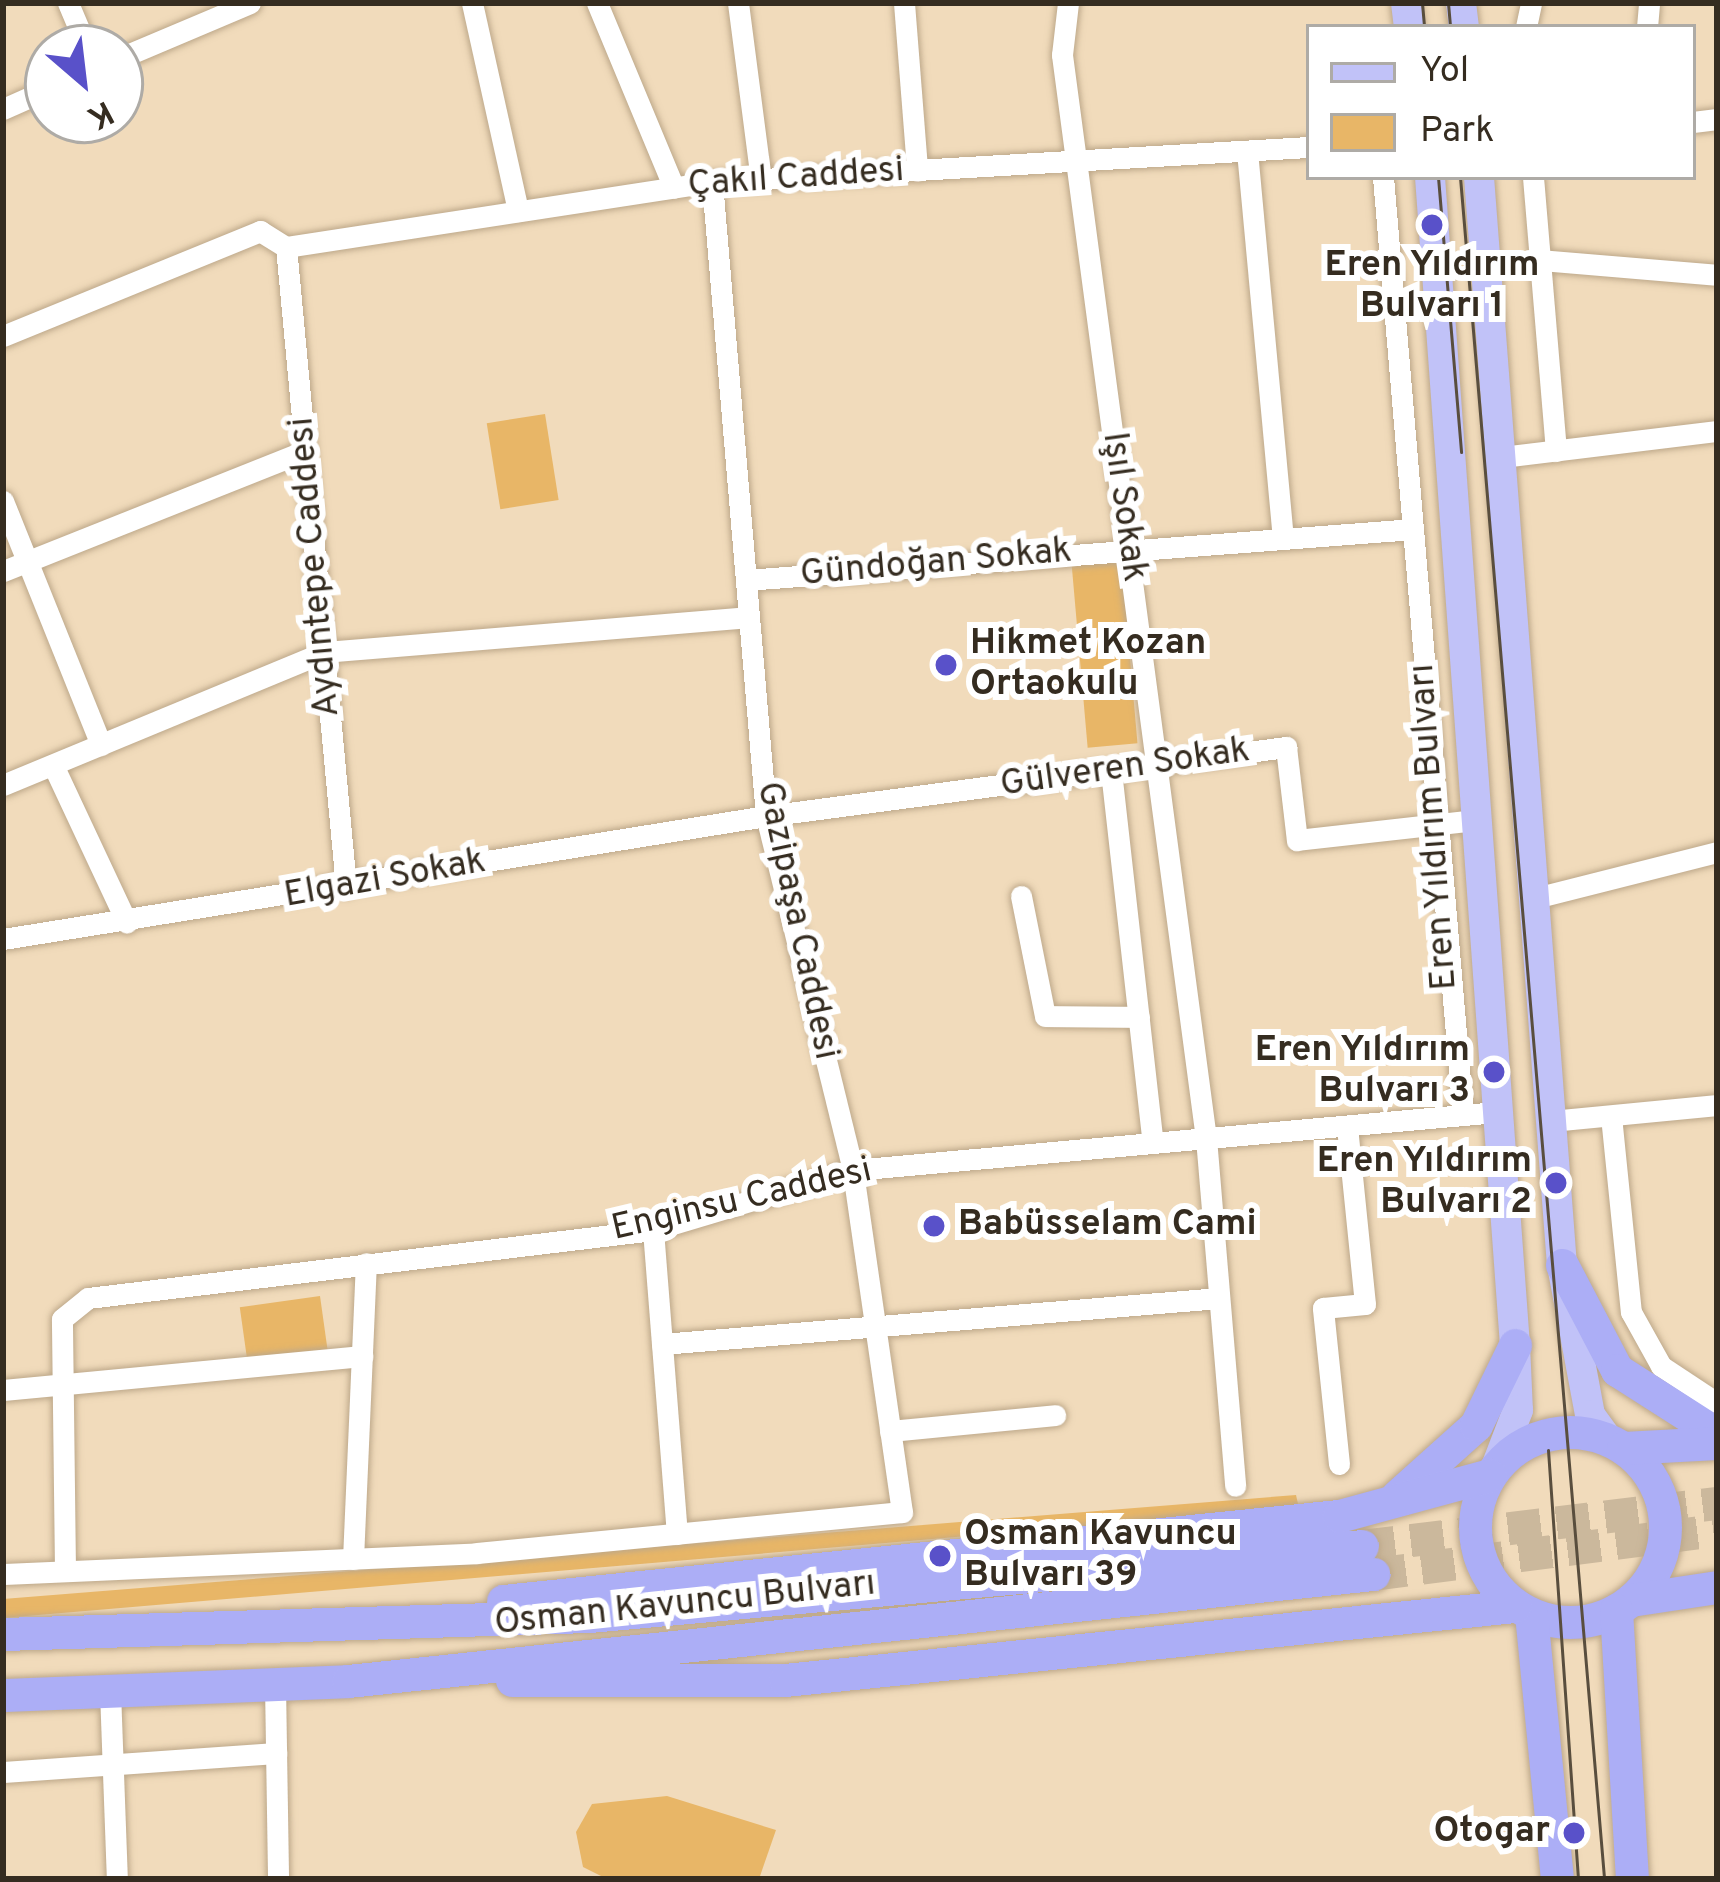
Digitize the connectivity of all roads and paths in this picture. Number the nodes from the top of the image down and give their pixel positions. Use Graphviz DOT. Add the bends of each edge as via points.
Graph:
graph roads {
  1 [pos="250,3"];
  2 [pos="472,3"];
  3 [pos="597,3"];
  4 [pos="738,3"];
  5 [pos="904,3"];
  6 [pos="1068,3"];
  7 [pos="144,48"];
  8 [pos="1306,147"];
  9 [pos="1247,151"];
  10 [pos="1077,161"];
  11 [pos="916,170"];
  12 [pos="760,179"];
  13 [pos="1383,180"];
  14 [pos="1430,180"];
  15 [pos="1479,180"];
  16 [pos="1533,180"];
  17 [pos="712,182"];
  18 [pos="674,188"];
  19 [pos="518,211"];
  20 [pos="286,247"];
  21 [pos="1540,260"];
  22 [pos="1717,275"];
  23 [pos="3,336"];
  24 [pos="1717,431"];
  25 [pos="305,451"];
  26 [pos="1556,451"];
  27 [pos="1502,457"];
  28 [pos="3,501"];
  29 [pos="1413,529"];
  30 [pos="1283,537"];
  31 [pos="1128,548"];
  32 [pos="27,562"];
  33 [pos="3,572"];
  34 [pos="746,580"];
  35 [pos="749,617"];
  36 [pos="324,652"];
  37 [pos="100,745"];
  38 [pos="53,765"];
  39 [pos="1158,765"];
  40 [pos="1111,771"];
  41 [pos="3,785"];
  42 [pos="766,815"];
  43 [pos="1474,820"];
  44 [pos="1438,824"];
  45 [pos="1717,852"];
  46 [pos="346,886"];
  47 [pos="1021,896"];
  48 [pos="1535,898"];
  49 [pos="127,923"];
  50 [pos="3,939"];
  51 [pos="1139,1017"];
  52 [pos="1717,1105"];
  53 [pos="1497,1112"];
  54 [pos="1462,1115"];
  55 [pos="1611,1115"];
  56 [pos="1551,1121"];
  57 [pos="1347,1126"];
  58 [pos="1205,1138"];
  59 [pos="1153,1143"];
  60 [pos="854,1170"];
  61 [pos="653,1230"];
  62 [pos="366,1263"];
  63 [pos="1562,1265"];
  64 [pos="1219,1298"];
  65 [pos="876,1330"];
  66 [pos="662,1344"];
  67 [pos="1515,1345"];
  68 [pos="362,1356"];
  69 [pos="59,1385"];
  70 [pos="3,1390"];
  71 [pos="1717,1403"];
  72 [pos="1055,1415"];
  73 [pos="890,1431"];
  74 [pos="1717,1434"];
  75 [pos="1717,1443"];
  76 [pos="1616,1444"];
  77 [pos="1339,1464"];
  78 [pos="1493,1471"];
  79 [pos="1235,1486"];
  80 [pos="1372,1511"];
  81 [pos="677,1534"];
  82 [pos="353,1559"];
  83 [pos="65,1571"];
  84 [pos="3,1574"];
  85 [pos="1717,1587"];
  86 [pos="1624,1605"];
  87 [pos="1523,1610"];
  88 [pos="347,1625"];
  89 [pos="3,1634"];
  90 [pos="348,1681"];
  91 [pos="275,1684"];
  92 [pos="110,1691"];
  93 [pos="3,1696"];
  94 [pos="276,1753"];
  95 [pos="113,1765"];
  96 [pos="3,1772"];
  97 [pos="117,1879"];
  98 [pos="278,1879"];
  99 [pos="1557,1879"];
  100 [pos="1632,1879"];
  1 -- 7 [label="street"];
  2 -- 19 [label="street"];
  3 -- 18 [label="street"];
  4 -- 12 [label="street"];
  5 -- 11 [label="street"];
  6 -- 10 [label="street, Işıl Sokak" via="1062,55"];
  8 -- 9 [label="street, Çakıl Caddesi"];
  9 -- 10 [label="street, Çakıl Caddesi"];
  9 -- 30 [label="street"];
  10 -- 11 [label="street, Çakıl Caddesi"];
  10 -- 31 [label="street, Işıl Sokak"];
  11 -- 12 [label="street, Çakıl Caddesi"];
  12 -- 17 [label="street, Çakıl Caddesi"];
  13 -- 29 [label="street"];
  14 -- 43 [label="main road, Eren Yıldırım Bulvarı"];
  15 -- 27 [label="main road"];
  16 -- 21 [label="street"];
  17 -- 18 [label="street, Çakıl Caddesi"];
  17 -- 34 [label="street, Gazipaşa Caddesi"];
  18 -- 19 [label="street, Çakıl Caddesi"];
  19 -- 20 [label="street, Çakıl Caddesi"];
  20 -- 23 [label="street, Çakıl Caddesi" via="260,231"];
  20 -- 25 [label="street, Aydıntepe Caddesi"];
  21 -- 22 [label="street"];
  21 -- 26 [label="street"];
  24 -- 26 [label="street"];
  25 -- 32 [label="street"];
  25 -- 36 [label="street, Aydıntepe Caddesi"];
  26 -- 27 [label="street"];
  27 -- 48 [label="main road"];
  28 -- 32 [label="street"];
  29 -- 30 [label="street, Gündoğan Sokak"];
  29 -- 44 [label="street"];
  30 -- 31 [label="street, Gündoğan Sokak"];
  31 -- 34 [label="street, Gündoğan Sokak"];
  31 -- 39 [label="street, Işıl Sokak"];
  32 -- 33 [label="street"];
  32 -- 37 [label="street"];
  34 -- 35 [label="street, Gazipaşa Caddesi"];
  35 -- 36 [label="street"];
  35 -- 42 [label="street, Gazipaşa Caddesi"];
  36 -- 37 [label="street"];
  36 -- 46 [label="street, Aydıntepe Caddesi"];
  37 -- 38 [label="street"];
  38 -- 41 [label="street"];
  38 -- 49 [label="street"];
  39 -- 40 [label="street, Gülveren Sokak"];
  39 -- 44 [label="street, Gülveren Sokak" via="1286,747 1297,840"];
  39 -- 58 [label="street, Işıl Sokak"];
  40 -- 42 [label="street, Gülveren Sokak"];
  40 -- 51 [label="street"];
  42 -- 46 [label="street, Elgazi Sokak"];
  42 -- 60 [label="street, Gazipaşa Caddesi"];
  43 -- 44 [label="street, Gülveren Sokak"];
  43 -- 53 [label="main road, Eren Yıldırım Bulvarı"];
  44 -- 54 [label="street"];
  45 -- 48 [label="street"];
  46 -- 49 [label="street, Elgazi Sokak"];
  47 -- 51 [label="street" via="1046,1016"];
  48 -- 56 [label="main road"];
  49 -- 50 [label="street, Elgazi Sokak"];
  51 -- 59 [label="street"];
  52 -- 55 [label="street"];
  53 -- 54 [label="street, Enginsu Caddesi"];
  53 -- 67 [label="main road, Eren Yıldırım Bulvarı"];
  54 -- 57 [label="street, Enginsu Caddesi"];
  55 -- 56 [label="street"];
  55 -- 71 [label="street" via="1630,1312 1661,1366"];
  56 -- 63 [label="main road"];
  57 -- 58 [label="street, Enginsu Caddesi"];
  57 -- 77 [label="street" via="1365,1304 1323,1308"];
  58 -- 59 [label="street, Enginsu Caddesi"];
  58 -- 64 [label="street, Işıl Sokak"];
  59 -- 60 [label="street, Enginsu Caddesi"];
  60 -- 61 [label="street, Enginsu Caddesi"];
  60 -- 65 [label="street, Gazipaşa Caddesi"];
  61 -- 62 [label="street, Enginsu Caddesi"];
  61 -- 66 [label="street"];
  62 -- 68 [label="street"];
  62 -- 69 [label="street, Enginsu Caddesi" via="88,1298 62,1319"];
  63 -- 74 [label="highway" via="1617,1370"];
  63 -- 76 [label="main road" via="1590,1414"];
  64 -- 65 [label="street"];
  64 -- 79 [label="street, Işıl Sokak"];
  65 -- 66 [label="street"];
  65 -- 73 [label="street, Gazipaşa Caddesi"];
  66 -- 81 [label="street"];
  67 -- 78 [label="main road, Eren Yıldırım Bulvarı" via="1518,1410"];
  67 -- 80 [label="highway" via="1463,1442"];
  68 -- 69 [label="street"];
  68 -- 82 [label="street"];
  69 -- 70 [label="street"];
  69 -- 83 [label="street, Enginsu Caddesi"];
  72 -- 73 [label="street"];
  73 -- 81 [label="street, Gazipaşa Caddesi" via="902,1512"];
  75 -- 76 [label="highway"];
  76 -- 78 [label="highway" via="1546,1434"];
  76 -- 86 [label="highway" via="1648,1473 1665,1522 1660,1557"];
  78 -- 80 [label="highway"];
  78 -- 87 [label="highway" via="1476,1549"];
  80 -- 88 [label="highway" via="565,1592"];
  81 -- 82 [label="street"];
  82 -- 83 [label="street"];
  83 -- 84 [label="street"];
  85 -- 86 [label="highway"];
  86 -- 87 [label="highway" via="1563,1624"];
  86 -- 100 [label="highway"];
  87 -- 90 [label="highway" via="785,1680"];
  87 -- 99 [label="highway"];
  88 -- 89 [label="highway, Osman Kavuncu Bulvarı"];
  88 -- 90 [label="highway, Osman Kavuncu Bulvarı" via="589,1616 1368,1560"];
  90 -- 91 [label="highway, Osman Kavuncu Bulvarı"];
  91 -- 92 [label="highway, Osman Kavuncu Bulvarı"];
  91 -- 94 [label="street"];
  92 -- 93 [label="highway, Osman Kavuncu Bulvarı"];
  92 -- 95 [label="street"];
  94 -- 95 [label="street"];
  94 -- 98 [label="street"];
  95 -- 96 [label="street"];
  95 -- 97 [label="street"];
}
